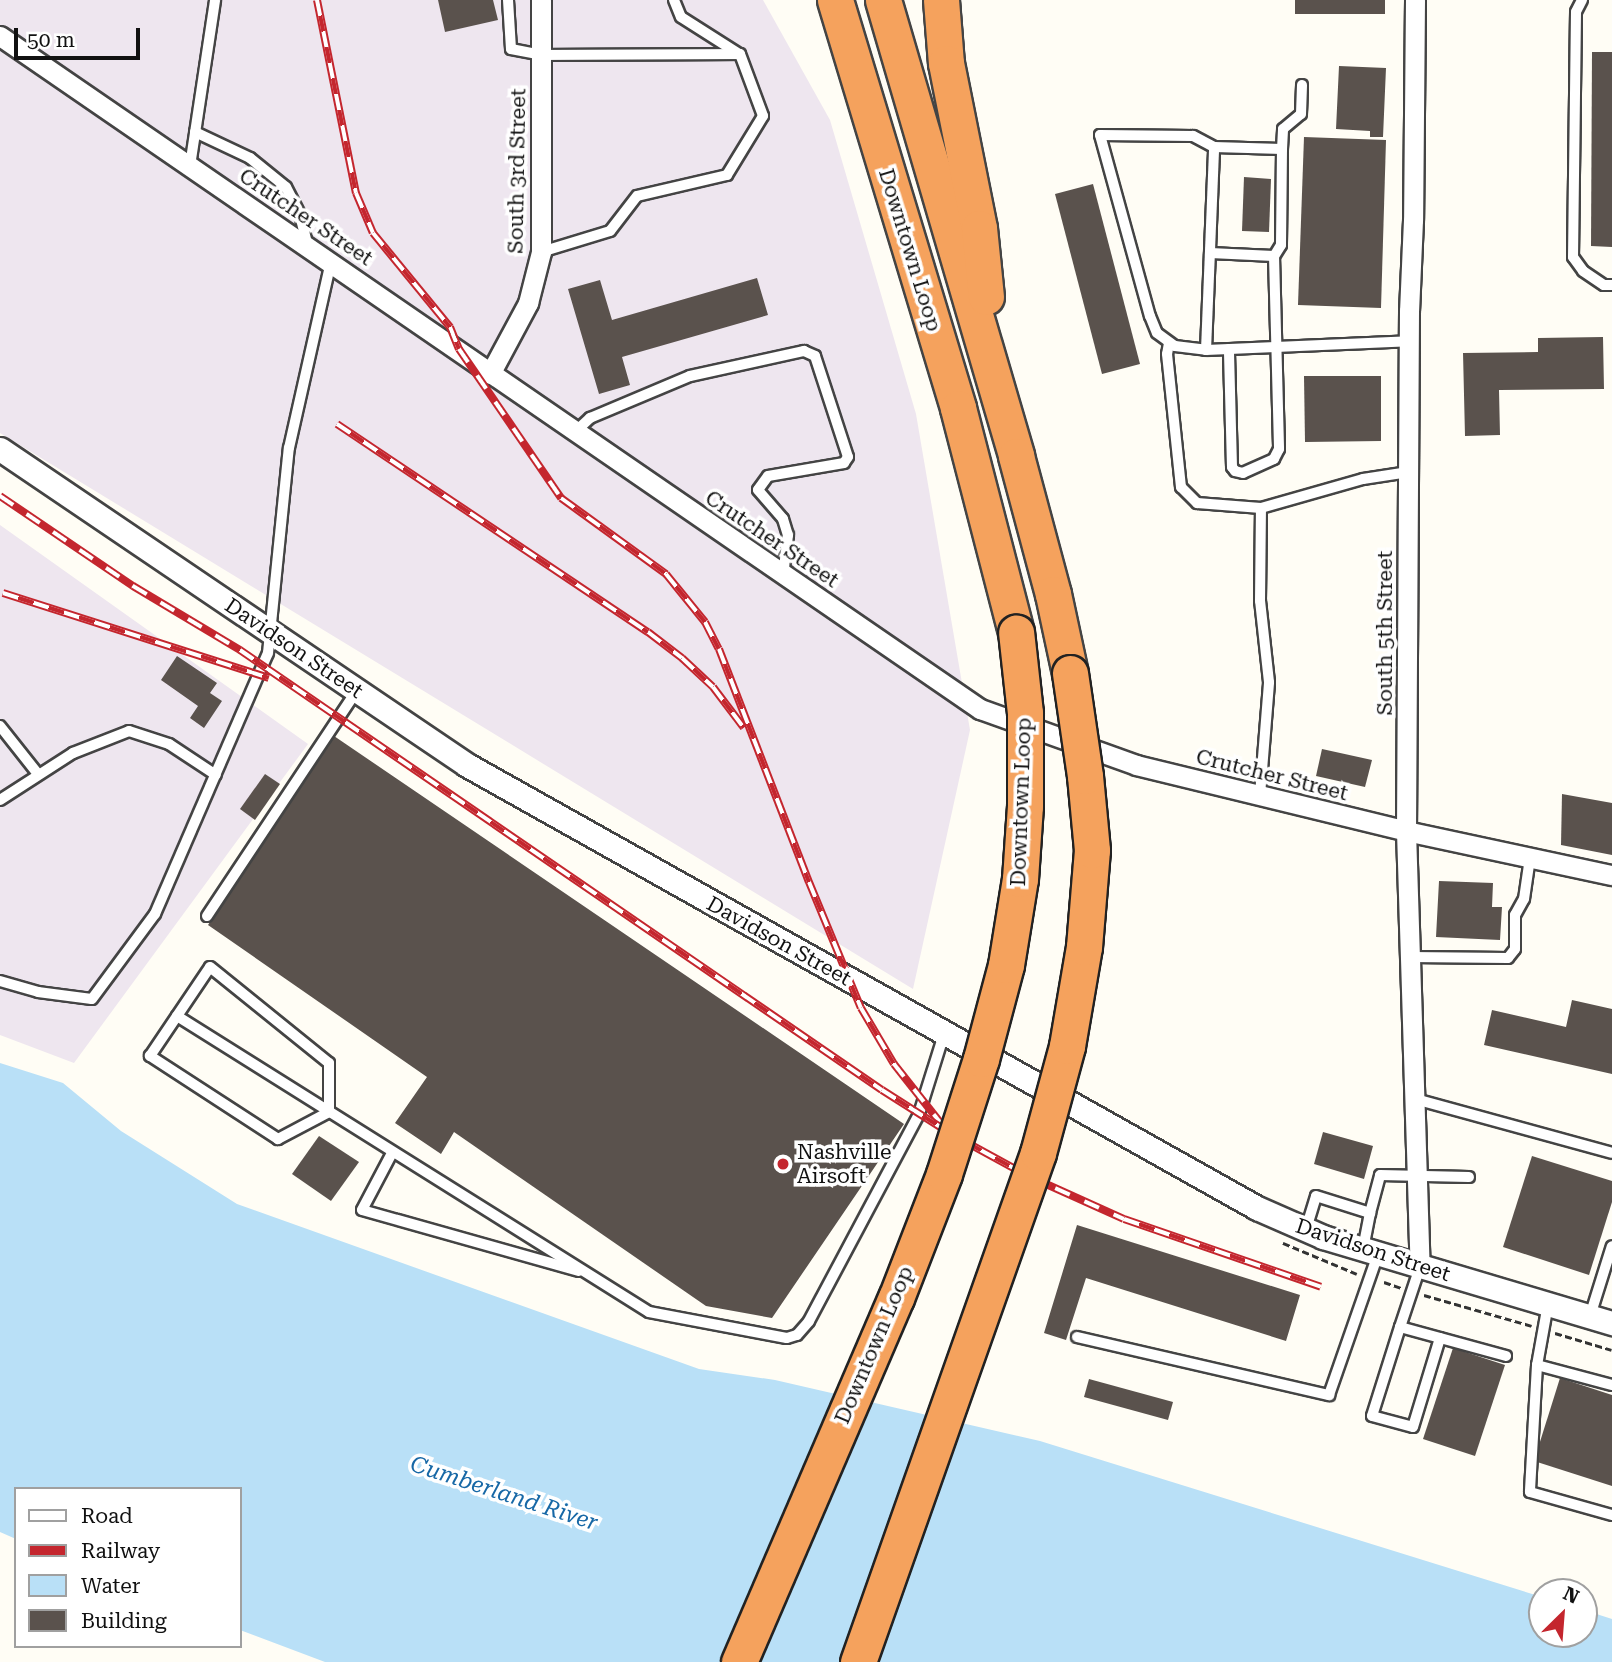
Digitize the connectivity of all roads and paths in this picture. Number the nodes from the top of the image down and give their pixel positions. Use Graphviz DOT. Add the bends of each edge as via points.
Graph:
graph roads {
  1 [pos="215,0"];
  2 [pos="508,0"];
  3 [pos="541,0"];
  4 [pos="674,0"];
  5 [pos="835,0"];
  6 [pos="883,0"];
  7 [pos="941,0"];
  8 [pos="1415,0"];
  9 [pos="1581,0"];
  10 [pos="0,36"];
  11 [pos="740,54"];
  12 [pos="541,55"];
  13 [pos="1303,85"];
  14 [pos="195,132"];
  15 [pos="1214,147"];
  16 [pos="1282,149"];
  17 [pos="190,166"];
  18 [pos="307,246"];
  19 [pos="541,252"];
  20 [pos="1210,253"];
  21 [pos="1273,256"];
  22 [pos="331,261"];
  23 [pos="1612,285"];
  24 [pos="1409,341"];
  25 [pos="1169,343"];
  26 [pos="1276,347"];
  27 [pos="1229,349"];
  28 [pos="1206,350"];
  29 [pos="490,374"];
  30 [pos="993,377"];
  31 [pos="575,432"];
  32 [pos="0,449"];
  33 [pos="1408,472"];
  34 [pos="1261,508"];
  35 [pos="783,575"];
  36 [pos="269,631"];
  37 [pos="357,690"];
  38 [pos="0,726"];
  39 [pos="38,774"];
  40 [pos="216,775"];
  41 [pos="1260,795"];
  42 [pos="0,800"];
  43 [pos="1406,831"];
  44 [pos="1530,858"];
  45 [pos="1612,875"];
  46 [pos="206,916"];
  47 [pos="1410,957"];
  48 [pos="0,981"];
  49 [pos="177,1016"];
  50 [pos="945,1034"];
  51 [pos="1415,1099"];
  52 [pos="330,1112"];
  53 [pos="393,1153"];
  54 [pos="1612,1153"];
  55 [pos="1418,1176"];
  56 [pos="1469,1177"];
  57 [pos="1370,1213"];
  58 [pos="1306,1230"];
  59 [pos="1612,1247"];
  60 [pos="1370,1251"];
  61 [pos="1420,1266"];
  62 [pos="593,1275"];
  63 [pos="1548,1304"];
  64 [pos="1601,1319"];
  65 [pos="1400,1327"];
  66 [pos="1077,1337"];
  67 [pos="1440,1338"];
  68 [pos="1506,1356"];
  69 [pos="1536,1365"];
  70 [pos="1612,1385"];
  71 [pos="1612,1515"];
  72 [pos="738,1662"];
  73 [pos="858,1662"];
  1 -- 14 [label="lane"];
  2 -- 12 [label="lane" via="511,50"];
  3 -- 12 [label="street, South 3rd Street"];
  4 -- 11 [label="lane" via="681,17"];
  5 -- 72 [label="highway, Downtown Loop, bridge" via="958,408 1016,632 1025,713 1025,806 1020,879 1006,965 944,1174 896,1298"];
  6 -- 30 [label="highway, Downtown Loop"];
  7 -- 30 [label="highway" via="946,63 979,228"];
  8 -- 24 [label="street, South 5th Street"];
  9 -- 23 [label="lane" via="1576,12 1573,257 1583,271"];
  10 -- 17 [label="street, Crutcher Street"];
  11 -- 12 [label="lane"];
  11 -- 19 [label="lane" via="763,116 727,174 638,196 610,231"];
  12 -- 19 [label="street, South 3rd Street"];
  13 -- 16 [label="lane" via="1301,114 1283,129"];
  14 -- 17 [label="lane"];
  14 -- 18 [label="lane" via="250,158 286,187 300,215"];
  15 -- 16 [label="lane"];
  15 -- 20 [label="lane"];
  15 -- 25 [label="lane" via="1193,136 1100,135 1150,316 1157,333"];
  16 -- 21 [label="lane" via="1281,245"];
  17 -- 18 [label="street, Crutcher Street"];
  18 -- 22 [label="street, Crutcher Street"];
  19 -- 29 [label="street, South 3rd Street" via="528,303"];
  20 -- 21 [label="lane"];
  20 -- 28 [label="lane"];
  21 -- 26 [label="lane"];
  22 -- 29 [label="street, Crutcher Street"];
  22 -- 36 [label="lane" via="289,449"];
  24 -- 26 [label="lane"];
  24 -- 33 [label="street, South 5th Street"];
  25 -- 28 [label="lane"];
  25 -- 34 [label="lane" via="1181,487 1197,503"];
  26 -- 27 [label="lane"];
  26 -- 27 [label="lane" via="1279,449 1274,459 1243,473 1232,467"];
  27 -- 28 [label="lane"];
  29 -- 31 [label="street, Crutcher Street"];
  30 -- 73 [label="highway, Downtown Loop, bridge" via="1070,673 1092,850 1084,947 1067,1046 1030,1178"];
  31 -- 35 [label="street, Crutcher Street"];
  31 -- 35 [label="lane" via="590,418 690,376 804,351 815,356 848,457 844,464 768,476 758,489 783,519 788,535"];
  32 -- 36 [label="street, Davidson Street"];
  33 -- 34 [label="lane" via="1363,479"];
  33 -- 43 [label="street, South 5th Street"];
  34 -- 41 [label="lane" via="1260,601 1269,682"];
  35 -- 41 [label="street, Crutcher Street" via="980,709 1136,765"];
  36 -- 37 [label="street, Davidson Street"];
  36 -- 40 [label="lane" via="268,653"];
  37 -- 46 [label="lane"];
  37 -- 50 [label="street, Davidson Street" via="467,765"];
  38 -- 39 [label="lane"];
  39 -- 40 [label="lane" via="73,753 129,731 169,744"];
  39 -- 42 [label="lane"];
  40 -- 48 [label="lane" via="155,914 92,999"];
  41 -- 43 [label="street, Crutcher Street"];
  43 -- 44 [label="street, Crutcher Street"];
  43 -- 47 [label="street, South 5th Street"];
  44 -- 45 [label="street, Crutcher Street"];
  44 -- 47 [label="lane" via="1524,899 1516,915 1515,949 1508,958"];
  47 -- 51 [label="street, South 5th Street"];
  49 -- 52 [label="lane"];
  49 -- 52 [label="lane" via="150,1056 278,1139"];
  49 -- 52 [label="lane" via="210,967 329,1063"];
  50 -- 58 [label="street, Davidson Street" via="1257,1208"];
  50 -- 62 [label="lane" via="919,1114 809,1321 797,1335 750,1333 649,1312"];
  51 -- 54 [label="lane"];
  51 -- 55 [label="street, South 5th Street"];
  52 -- 53 [label="lane"];
  53 -- 62 [label="lane"];
  53 -- 62 [label="lane" via="362,1210"];
  55 -- 56 [label="lane"];
  55 -- 57 [label="lane" via="1380,1175"];
  55 -- 61 [label="street, South 5th Street"];
  57 -- 58 [label="lane" via="1317,1196"];
  57 -- 60 [label="lane"];
  58 -- 60 [label="street, Davidson Street"];
  59 -- 64 [label="lane"];
  60 -- 61 [label="street, Davidson Street"];
  60 -- 66 [label="lane" via="1329,1395"];
  61 -- 63 [label="street, Davidson Street"];
  61 -- 65 [label="lane"];
  63 -- 64 [label="street, Davidson Street"];
  63 -- 69 [label="lane"];
  65 -- 67 [label="lane"];
  65 -- 67 [label="lane" via="1372,1416 1413,1427"];
  67 -- 68 [label="lane"];
  69 -- 70 [label="lane"];
  69 -- 71 [label="lane" via="1530,1492"];
}
